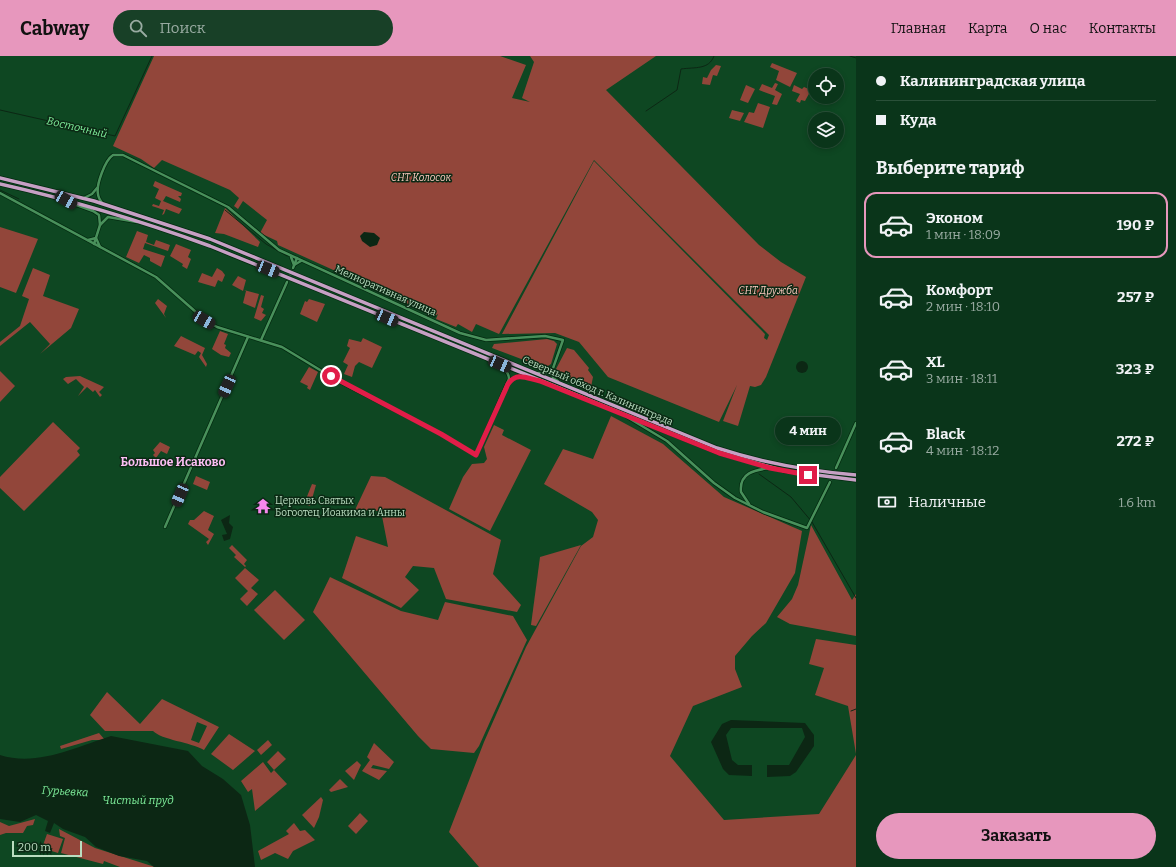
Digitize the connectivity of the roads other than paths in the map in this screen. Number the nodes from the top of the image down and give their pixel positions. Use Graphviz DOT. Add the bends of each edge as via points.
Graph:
graph roads {
  1 [pos="0,178"];
  2 [pos="0,184"];
  3 [pos="98,188"];
  4 [pos="0,193"];
  5 [pos="82,198"];
  6 [pos="66,200"];
  7 [pos="104,205"];
  8 [pos="141,223"];
  9 [pos="100,225"];
  10 [pos="96,238"];
  11 [pos="86,240"];
  12 [pos="94,244"];
  13 [pos="101,248"];
  14 [pos="289,255"];
  15 [pos="297,258"];
  16 [pos="303,261"];
  17 [pos="293,266"];
  18 [pos="286,282"];
  19 [pos="263,334"];
  20 [pos="248,337"];
  21 [pos="261,340"];
  22 [pos="270,342"];
  23 [pos="486,358"];
  24 [pos="553,367"];
  25 [pos="523,368"];
  26 [pos="540,381"];
  27 [pos="508,384"];
  28 [pos="572,388"];
  29 [pos="616,412"];
  30 [pos="856,424"];
  31 [pos="770,468"];
  32 [pos="836,468"];
  33 [pos="856,475"];
  34 [pos="856,480"];
  35 [pos="830,482"];
  36 [pos="751,506"];
  37 [pos="165,527"];
  1 -- 5 [label="highway, Северный обход г. Калининграда"];
  2 -- 6 [label="highway, Северный обход г. Калининграда"];
  3 -- 5 [label="street"];
  3 -- 7 [label="street" via="98,195"];
  3 -- 14 [label="street, Мелиоративная улица" via="108,158 115,154 123,155 228,206 268,242"];
  4 -- 11 [label="street"];
  5 -- 7 [label="highway, Северный обход г. Калининграда"];
  6 -- 8 [label="highway, Северный обход г. Калининграда"];
  6 -- 9 [label="street" via="96,212 100,218"];
  7 -- 25 [label="highway, Северный обход г. Калининграда" via="227,246"];
  8 -- 9 [label="street" via="108,217"];
  8 -- 23 [label="highway, Северный обход г. Калининграда" via="256,264"];
  9 -- 10 [label="street"];
  10 -- 11 [label="street"];
  10 -- 12 [label="street"];
  10 -- 13 [label="street"];
  11 -- 12 [label="street"];
  12 -- 13 [label="street"];
  13 -- 20 [label="street" via="162,281 204,320"];
  14 -- 15 [label="street, Мелиоративная улица"];
  14 -- 17 [label="street" via="293,260"];
  15 -- 16 [label="street, Мелиоративная улица"];
  15 -- 17 [label="street"];
  16 -- 17 [label="street"];
  16 -- 24 [label="street, Мелиоративная улица" via="469,336 494,340 545,336 556,338 561,346"];
  18 -- 19 [label="street"];
  19 -- 21 [label="street"];
  19 -- 22 [label="street"];
  20 -- 21 [label="street"];
  20 -- 37 [label="street"];
  21 -- 22 [label="street"];
  22 -- 27 [label="street" via="476,455"];
  23 -- 26 [label="highway, Северный обход г. Калининграда"];
  23 -- 27 [label="street" via="507,371"];
  24 -- 25 [label="street" via="543,374"];
  24 -- 28 [label="street" via="554,378"];
  25 -- 28 [label="highway, Северный обход г. Калининграда"];
  26 -- 27 [label="street" via="517,376"];
  26 -- 29 [label="highway, Северный обход г. Калининграда"];
  28 -- 33 [label="highway, Северный обход г. Калининграда" via="692,438 738,454 795,468"];
  29 -- 31 [label="highway, Северный обход г. Калининграда" via="719,453"];
  29 -- 36 [label="street" via="664,439 718,486"];
  30 -- 32 [label="street"];
  31 -- 34 [label="highway, Северный обход г. Калининграда"];
  31 -- 36 [label="street" via="750,472 742,480 741,492"];
  35 -- 36 [label="street" via="808,526"];
}
